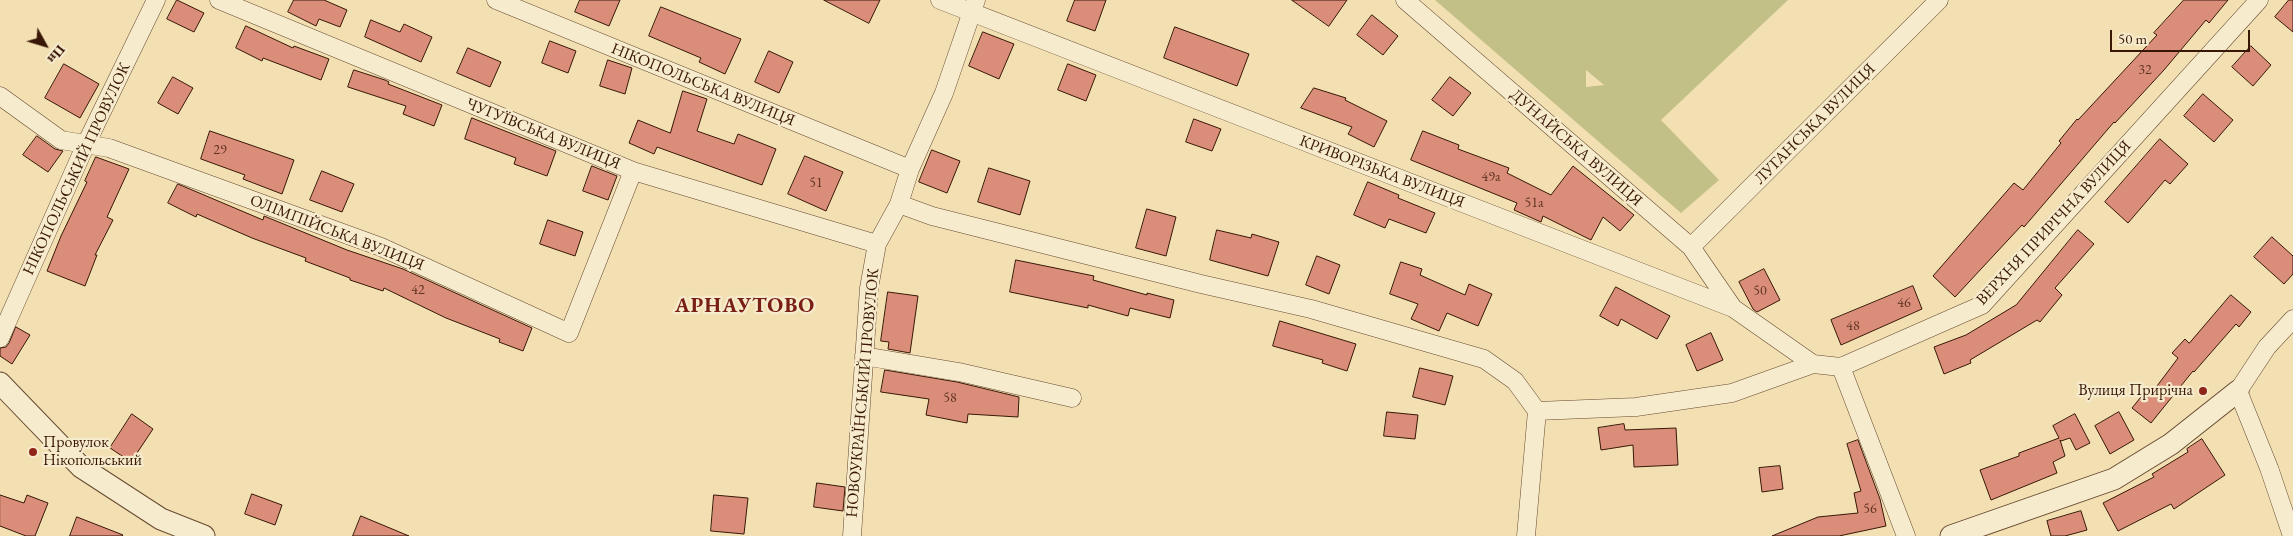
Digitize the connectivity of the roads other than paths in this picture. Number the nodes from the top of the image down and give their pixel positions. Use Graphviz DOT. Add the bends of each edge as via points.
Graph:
graph roads {
  1 [pos="156,0"];
  2 [pos="219,0"];
  3 [pos="496,0"];
  4 [pos="940,0"];
  5 [pos="1405,0"];
  6 [pos="1939,0"];
  7 [pos="2259,0"];
  8 [pos="973,6"];
  9 [pos="0,96"];
  10 [pos="86,144"];
  11 [pos="910,169"];
  12 [pos="633,171"];
  13 [pos="900,204"];
  14 [pos="877,244"];
  15 [pos="1691,247"];
  16 [pos="1733,308"];
  17 [pos="2293,319"];
  18 [pos="0,338"];
  19 [pos="864,356"];
  20 [pos="1813,364"];
  21 [pos="1842,367"];
  22 [pos="0,383"];
  23 [pos="2238,391"];
  24 [pos="1072,398"];
  25 [pos="1537,411"];
  26 [pos="204,536"];
  27 [pos="852,536"];
  28 [pos="1526,536"];
  29 [pos="1906,536"];
  30 [pos="1951,536"];
  31 [pos="2292,536"];
  1 -- 10 [label="street, НІКОПОЛЬСЬКИЙ ПРОВУЛОК"];
  2 -- 12 [label="street, ЧУГУЇВСЬКА ВУЛИЦЯ"];
  3 -- 11 [label="street, НІКОПОЛЬСЬКА ВУЛИЦЯ"];
  4 -- 8 [label="street, КРИВОРІЗЬКА ВУЛИЦЯ"];
  5 -- 15 [label="street, ДУНАЙСЬКА ВУЛИЦЯ"];
  6 -- 15 [label="street, ЛУГАНСЬКА ВУЛИЦЯ"];
  7 -- 21 [label="street, ВЕРХНЯ ПРИРІЧНА ВУЛИЦЯ" via="1982,305"];
  8 -- 11 [label="street, НОВОУКРАЇНСЬКИЙ ПРОВУЛОК" via="944,93"];
  8 -- 16 [label="street, КРИВОРІЗЬКА ВУЛИЦЯ"];
  9 -- 10 [label="street, ОЛІМПІЙСЬКА ВУЛИЦЯ" via="61,140"];
  10 -- 12 [label="street, ОЛІМПІЙСЬКА ВУЛИЦЯ" via="109,148 381,247 569,333"];
  10 -- 18 [label="street, НІКОПОЛЬСЬКИЙ ПРОВУЛОК"];
  11 -- 13 [label="street, НОВОУКРАЇНСЬКИЙ ПРОВУЛОК"];
  12 -- 14 [label="street, ЧУГУЇВСЬКА ВУЛИЦЯ"];
  13 -- 14 [label="street, НОВОУКРАЇНСЬКИЙ ПРОВУЛОК"];
  13 -- 25 [label="street" via="932,216 1311,309 1484,359 1515,381"];
  14 -- 19 [label="street, НОВОУКРАЇНСЬКИЙ ПРОВУЛОК" via="869,288"];
  15 -- 16 [label="street, ДУНАЙСЬКА ВУЛИЦЯ"];
  16 -- 20 [label="street, КРИВОРІЗЬКА ВУЛИЦЯ"];
  17 -- 23 [label="street" via="2267,347"];
  19 -- 24 [label="street" via="959,372"];
  19 -- 27 [label="street, НОВОУКРАЇНСЬКИЙ ПРОВУЛОК"];
  20 -- 21 [label="street, ВЕРХНЯ ПРИРІЧНА ВУЛИЦЯ"];
  20 -- 25 [label="street, ВЕРХНЯ ПРИРІЧНА ВУЛИЦЯ" via="1732,393 1636,407"];
  21 -- 29 [label="street"];
  22 -- 26 [label="street" via="81,467 161,519"];
  23 -- 30 [label="street" via="2171,444 2114,479"];
  23 -- 31 [label="street"];
  25 -- 28 [label="street"];
}
